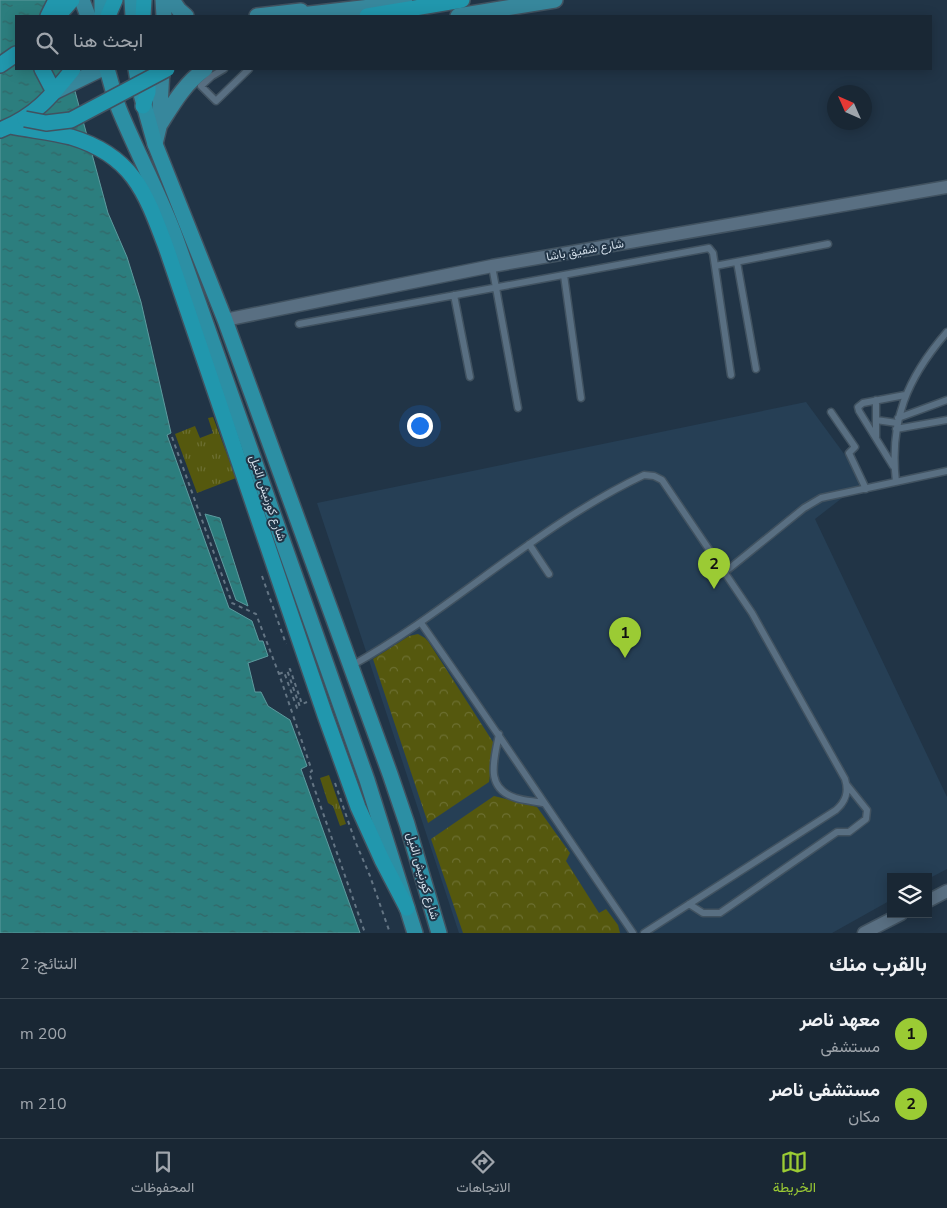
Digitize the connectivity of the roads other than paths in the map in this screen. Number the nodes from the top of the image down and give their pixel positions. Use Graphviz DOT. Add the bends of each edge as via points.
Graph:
graph roads {
  1 [pos="56,0"];
  2 [pos="72,0"];
  3 [pos="82,0"];
  4 [pos="102,0"];
  5 [pos="115,0"];
  6 [pos="132,0"];
  7 [pos="144,0"];
  8 [pos="163,0"];
  9 [pos="172,0"];
  10 [pos="367,0"];
  11 [pos="424,0"];
  12 [pos="462,0"];
  13 [pos="555,0"];
  14 [pos="48,15"];
  15 [pos="59,15"];
  16 [pos="88,15"];
  17 [pos="102,15"];
  18 [pos="108,15"];
  19 [pos="133,15"];
  20 [pos="144,15"];
  21 [pos="164,15"];
  22 [pos="185,15"];
  23 [pos="264,15"];
  24 [pos="300,15"];
  25 [pos="372,15"];
  26 [pos="464,15"];
  27 [pos="15,55"];
  28 [pos="0,64"];
  29 [pos="43,70"];
  30 [pos="72,70"];
  31 [pos="98,70"];
  32 [pos="107,70"];
  33 [pos="136,70"];
  34 [pos="148,70"];
  35 [pos="162,70"];
  36 [pos="165,70"];
  37 [pos="204,70"];
  38 [pos="222,70"];
  39 [pos="248,70"];
  40 [pos="54,92"];
  41 [pos="143,106"];
  42 [pos="25,119"];
  43 [pos="159,127"];
  44 [pos="5,128"];
  45 [pos="155,144"];
  46 [pos="947,187"];
  47 [pos="828,244"];
  48 [pos="737,262"];
  49 [pos="492,266"];
  50 [pos="715,266"];
  51 [pos="564,275"];
  52 [pos="496,288"];
  53 [pos="454,295"];
  54 [pos="225,320"];
  55 [pos="299,324"];
  56 [pos="947,332"];
  57 [pos="756,370"];
  58 [pos="731,375"];
  59 [pos="470,377"];
  60 [pos="905,395"];
  61 [pos="581,398"];
  62 [pos="876,400"];
  63 [pos="947,400"];
  64 [pos="518,408"];
  65 [pos="831,412"];
  66 [pos="876,420"];
  67 [pos="947,420"];
  68 [pos="897,423"];
  69 [pos="876,438"];
  70 [pos="894,467"];
  71 [pos="947,472"];
  72 [pos="896,482"];
  73 [pos="866,488"];
  74 [pos="528,544"];
  75 [pos="725,572"];
  76 [pos="549,574"];
  77 [pos="421,623"];
  78 [pos="350,666"];
  79 [pos="499,734"];
  80 [pos="390,774"];
  81 [pos="367,780"];
  82 [pos="847,785"];
  83 [pos="543,803"];
  84 [pos="407,824"];
  85 [pos="383,831"];
  86 [pos="947,891"];
  87 [pos="932,899"];
  88 [pos="689,904"];
  89 [pos="407,908"];
  90 [pos="893,918"];
  91 [pos="415,933"];
  92 [pos="439,933"];
  93 [pos="633,933"];
  94 [pos="644,933"];
  95 [pos="864,933"];
  1 -- 14 [label="highway"];
  2 -- 15 [label="highway"];
  3 -- 16 [label="main road"];
  4 -- 17 [label="highway"];
  5 -- 18 [label="highway"];
  6 -- 19 [label="highway"];
  7 -- 20 [label="highway"];
  8 -- 21 [label="main road"];
  9 -- 22 [label="main road"];
  10 -- 23 [label="main road"];
  11 -- 24 [label="main road"];
  12 -- 25 [label="highway"];
  13 -- 26 [label="main road"];
  27 -- 28 [label="highway"];
  29 -- 40 [label="highway"];
  30 -- 40 [label="highway"];
  31 -- 40 [label="main road"];
  32 -- 81 [label="highway, شارع كورنيش النيل" via="136,149 176,239"];
  33 -- 41 [label="highway, شارع كورنيش النيل"];
  34 -- 41 [label="highway" via="148,92"];
  35 -- 43 [label="main road"];
  36 -- 42 [label="highway, bridge" via="71,120 46,123"];
  37 -- 43 [label="main road" via="190,80"];
  38 -- 39 [label="lane" via="201,86 216,101"];
  40 -- 42 [label="highway"];
  41 -- 45 [label="highway, شارع كورنيش النيل"];
  42 -- 44 [label="highway"];
  43 -- 45 [label="main road"];
  44 -- 89 [label="highway" via="70,137 99,147 125,166 145,196 167,250 358,807"];
  45 -- 54 [label="highway, شارع كورنيش النيل"];
  46 -- 49 [label="street, شارع شفيق باشا"];
  47 -- 48 [label="lane"];
  48 -- 50 [label="lane"];
  48 -- 57 [label="lane"];
  49 -- 52 [label="lane"];
  49 -- 54 [label="street, شارع شفيق باشا"];
  50 -- 51 [label="lane" via="709,248"];
  50 -- 58 [label="lane"];
  51 -- 52 [label="lane"];
  51 -- 61 [label="lane"];
  52 -- 53 [label="lane"];
  52 -- 64 [label="lane"];
  53 -- 55 [label="lane"];
  53 -- 59 [label="lane"];
  54 -- 78 [label="highway, شارع كورنيش النيل"];
  56 -- 60 [label="lane"];
  60 -- 62 [label="lane"];
  60 -- 68 [label="lane"];
  62 -- 66 [label="lane"];
  62 -- 69 [label="lane" via="858,407"];
  63 -- 68 [label="lane"];
  65 -- 73 [label="lane" via="855,446 849,453"];
  66 -- 68 [label="lane"];
  66 -- 69 [label="lane"];
  67 -- 68 [label="lane"];
  68 -- 70 [label="lane"];
  69 -- 70 [label="lane"];
  70 -- 72 [label="lane"];
  71 -- 72 [label="lane"];
  72 -- 73 [label="lane"];
  73 -- 75 [label="lane" via="815,501"];
  74 -- 75 [label="lane" via="644,475 654,476 662,480"];
  74 -- 76 [label="lane"];
  74 -- 77 [label="lane"];
  75 -- 82 [label="lane" via="752,613"];
  77 -- 78 [label="lane"];
  77 -- 79 [label="lane"];
  78 -- 80 [label="highway, شارع كورنيش النيل"];
  79 -- 83 [label="lane"];
  79 -- 83 [label="lane" via="493,765 497,784 515,798"];
  80 -- 81 [label="highway" via="377,784"];
  80 -- 84 [label="highway, شارع كورنيش النيل"];
  81 -- 85 [label="highway, شارع كورنيش النيل"];
  82 -- 88 [label="lane" via="845,800 836,810"];
  82 -- 88 [label="lane" via="868,810 866,819 849,832 837,832 720,913 703,913"];
  83 -- 93 [label="lane"];
  84 -- 85 [label="highway" via="396,821"];
  84 -- 92 [label="highway, شارع كورنيش النيل"];
  85 -- 89 [label="highway, شارع كورنيش النيل"];
  86 -- 87 [label="street"];
  88 -- 94 [label="lane"];
  89 -- 91 [label="highway, شارع كورنيش النيل"];
  90 -- 95 [label="street"];
}
